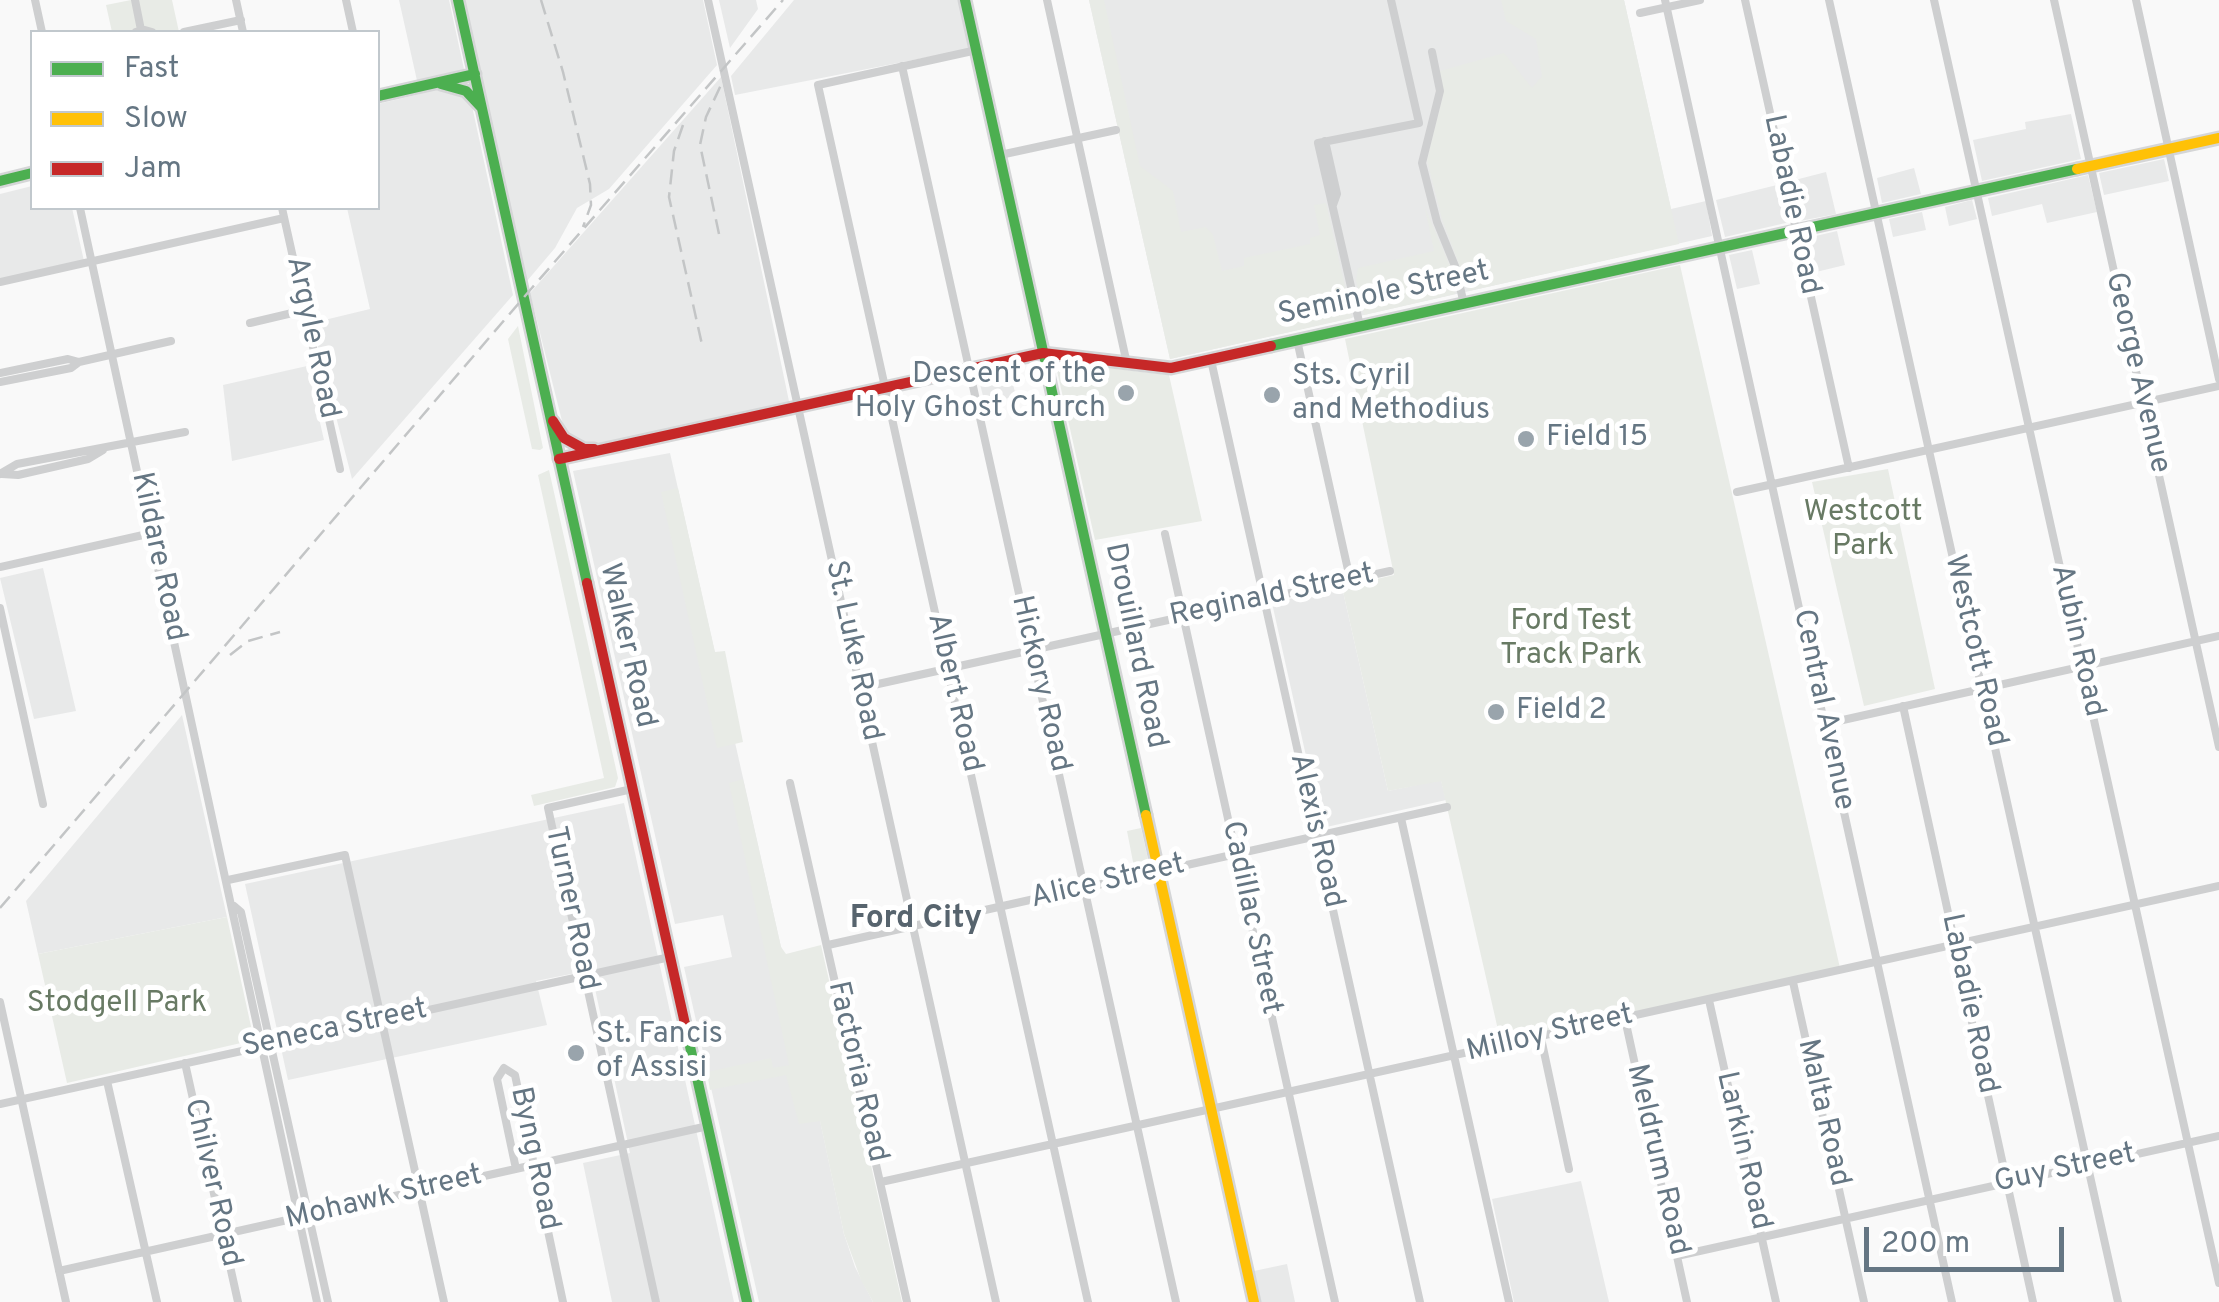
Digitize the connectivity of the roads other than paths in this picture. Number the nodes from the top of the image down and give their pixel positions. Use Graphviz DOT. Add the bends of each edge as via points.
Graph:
graph roads {
  1 [pos="35,0"];
  2 [pos="135,0"];
  3 [pos="236,0"];
  4 [pos="346,0"];
  5 [pos="458,0"];
  6 [pos="708,0"];
  7 [pos="966,0"];
  8 [pos="1047,0"];
  9 [pos="1391,0"];
  10 [pos="1700,0"];
  11 [pos="1745,0"];
  12 [pos="1829,0"];
  13 [pos="1934,0"];
  14 [pos="2054,0"];
  15 [pos="2136,0"];
  16 [pos="1666,4"];
  17 [pos="1640,13"];
  18 [pos="240,20"];
  19 [pos="42,30"];
  20 [pos="139,30"];
  21 [pos="193,30"];
  22 [pos="243,30"];
  23 [pos="353,30"];
  24 [pos="977,50"];
  25 [pos="1432,52"];
  26 [pos="902,66"];
  27 [pos="475,74"];
  28 [pos="436,83"];
  29 [pos="380,96"];
  30 [pos="482,109"];
  31 [pos="1116,130"];
  32 [pos="1077,138"];
  33 [pos="2219,138"];
  34 [pos="2169,150"];
  35 [pos="1000,154"];
  36 [pos="2090,165"];
  37 [pos="30,174"];
  38 [pos="0,181"];
  39 [pos="1976,190"];
  40 [pos="80,210"];
  41 [pos="282,210"];
  42 [pos="1876,212"];
  43 [pos="284,218"];
  44 [pos="1796,230"];
  45 [pos="1720,247"];
  46 [pos="92,261"];
  47 [pos="0,282"];
  48 [pos="1464,304"];
  49 [pos="305,310"];
  50 [pos="250,323"];
  51 [pos="1360,326"];
  52 [pos="171,340"];
  53 [pos="1297,340"];
  54 [pos="1044,353"];
  55 [pos="112,354"];
  56 [pos="1211,360"];
  57 [pos="79,362"];
  58 [pos="1128,364"];
  59 [pos="969,369"];
  60 [pos="0,373"];
  61 [pos="0,382"];
  62 [pos="2218,384"];
  63 [pos="885,387"];
  64 [pos="2219,399"];
  65 [pos="2143,403"];
  66 [pos="798,406"];
  67 [pos="550,415"];
  68 [pos="2029,428"];
  69 [pos="185,432"];
  70 [pos="132,444"];
  71 [pos="600,449"];
  72 [pos="103,450"];
  73 [pos="1929,450"];
  74 [pos="559,460"];
  75 [pos="1848,468"];
  76 [pos="340,469"];
  77 [pos="1772,484"];
  78 [pos="1738,492"];
  79 [pos="152,533"];
  80 [pos="1164,534"];
  81 [pos="0,567"];
  82 [pos="1390,571"];
  83 [pos="1350,579"];
  84 [pos="1264,598"];
  85 [pos="0,608"];
  86 [pos="1182,616"];
  87 [pos="1106,634"];
  88 [pos="2219,636"];
  89 [pos="2196,641"];
  90 [pos="1031,650"];
  91 [pos="2082,666"];
  92 [pos="947,668"];
  93 [pos="860,688"];
  94 [pos="1982,688"];
  95 [pos="1902,706"];
  96 [pos="1825,724"];
  97 [pos="2219,746"];
  98 [pos="790,783"];
  99 [pos="632,789"];
  100 [pos="44,804"];
  101 [pos="1447,807"];
  102 [pos="1401,818"];
  103 [pos="1316,836"];
  104 [pos="1236,854"];
  105 [pos="1158,871"];
  106 [pos="228,880"];
  107 [pos="2219,886"];
  108 [pos="1084,888"];
  109 [pos="2135,905"];
  110 [pos="1000,906"];
  111 [pos="913,926"];
  112 [pos="2035,927"];
  113 [pos="828,944"];
  114 [pos="1956,945"];
  115 [pos="670,957"];
  116 [pos="1878,962"];
  117 [pos="584,976"];
  118 [pos="1793,982"];
  119 [pos="1709,1000"];
  120 [pos="0,1002"];
  121 [pos="1624,1019"];
  122 [pos="382,1020"];
  123 [pos="1541,1038"];
  124 [pos="266,1045"];
  125 [pos="1454,1057"];
  126 [pos="185,1064"];
  127 [pos="1370,1076"];
  128 [pos="107,1080"];
  129 [pos="1288,1094"];
  130 [pos="22,1099"];
  131 [pos="0,1104"];
  132 [pos="1212,1111"];
  133 [pos="708,1126"];
  134 [pos="1138,1127"];
  135 [pos="2219,1136"];
  136 [pos="2188,1143"];
  137 [pos="621,1145"];
  138 [pos="1053,1145"];
  139 [pos="966,1164"];
  140 [pos="534,1165"];
  141 [pos="2088,1165"];
  142 [pos="516,1169"];
  143 [pos="1570,1169"];
  144 [pos="881,1182"];
  145 [pos="2008,1183"];
  146 [pos="420,1190"];
  147 [pos="1930,1200"];
  148 [pos="309,1215"];
  149 [pos="298,1218"];
  150 [pos="1846,1218"];
  151 [pos="223,1234"];
  152 [pos="1762,1237"];
  153 [pos="146,1252"];
  154 [pos="1677,1256"];
  155 [pos="59,1271"];
  156 [pos="2219,1283"];
  157 [pos="328,1300"];
  158 [pos="66,1302"];
  159 [pos="157,1302"];
  160 [pos="238,1302"];
  161 [pos="317,1302"];
  162 [pos="444,1302"];
  163 [pos="563,1302"];
  164 [pos="656,1302"];
  165 [pos="747,1302"];
  166 [pos="907,1302"];
  167 [pos="996,1302"];
  168 [pos="1088,1302"];
  169 [pos="1176,1302"];
  170 [pos="1254,1302"];
  171 [pos="1334,1302"];
  172 [pos="1420,1302"];
  173 [pos="1509,1302"];
  174 [pos="1687,1302"];
  175 [pos="1776,1302"];
  176 [pos="1864,1302"];
  177 [pos="1952,1302"];
  178 [pos="2034,1302"];
  179 [pos="2118,1302"];
  1 -- 19 [label="street"];
  2 -- 20 [label="street"];
  3 -- 18 [label="street"];
  4 -- 23 [label="street"];
  5 -- 27 [label="street, Walker Road"];
  6 -- 66 [label="street, St. Luke Road"];
  7 -- 24 [label="street, Drouillard Road"];
  8 -- 32 [label="street"];
  9 -- 51 [label="street" via="1418,123 1325,141"];
  10 -- 16 [label="street"];
  11 -- 44 [label="street, Labadie Road"];
  12 -- 42 [label="street, Westcott Road"];
  13 -- 39 [label="street, Aubin Road"];
  14 -- 36 [label="street, George Avenue"];
  15 -- 34 [label="street"];
  16 -- 17 [label="street"];
  16 -- 45 [label="street, Central Avenue"];
  18 -- 21 [label="street"];
  18 -- 22 [label="street"];
  24 -- 26 [label="street"];
  24 -- 35 [label="street, Drouillard Road"];
  25 -- 48 [label="street" via="1440,91 1422,162"];
  26 -- 59 [label="street, Hickory Road"];
  26 -- 63 [label="street, Albert Road" via="818,84"];
  27 -- 28 [label="street"];
  27 -- 30 [label="street, Walker Road"];
  28 -- 29 [label="street"];
  28 -- 30 [label="street" via="466,90"];
  30 -- 67 [label="street, Walker Road"];
  31 -- 32 [label="street"];
  32 -- 35 [label="street"];
  32 -- 58 [label="street"];
  33 -- 34 [label="street, Seminole Street"];
  34 -- 36 [label="street, Seminole Street"];
  34 -- 62 [label="street"];
  35 -- 54 [label="street, Drouillard Road"];
  36 -- 39 [label="street, Seminole Street"];
  36 -- 65 [label="street, George Avenue"];
  37 -- 38 [label="street"];
  39 -- 42 [label="street, Seminole Street"];
  39 -- 68 [label="street, Aubin Road"];
  40 -- 46 [label="street, Kildare Road"];
  41 -- 43 [label="street, Argyle Road"];
  42 -- 44 [label="street, Seminole Street"];
  42 -- 73 [label="street, Westcott Road"];
  43 -- 46 [label="street"];
  43 -- 49 [label="street, Argyle Road"];
  44 -- 45 [label="street, Seminole Street"];
  44 -- 75 [label="street, Labadie Road"];
  45 -- 48 [label="street, Seminole Street"];
  45 -- 77 [label="street, Central Avenue"];
  46 -- 47 [label="street"];
  46 -- 55 [label="street, Kildare Road"];
  48 -- 51 [label="street, Seminole Street"];
  49 -- 50 [label="street"];
  49 -- 76 [label="street, Argyle Road"];
  51 -- 53 [label="street, Seminole Street"];
  52 -- 55 [label="street"];
  53 -- 56 [label="street, Seminole Street"];
  53 -- 83 [label="street"];
  54 -- 58 [label="street, Seminole Street"];
  54 -- 59 [label="street, Seminole Street"];
  54 -- 87 [label="street, Drouillard Road"];
  55 -- 57 [label="street"];
  55 -- 70 [label="street, Kildare Road"];
  56 -- 58 [label="street, Seminole Street" via="1170,368"];
  56 -- 84 [label="street, Alexis Road"];
  57 -- 60 [label="street"];
  57 -- 61 [label="street"];
  59 -- 63 [label="street, Seminole Street"];
  59 -- 90 [label="street, Hickory Road"];
  62 -- 64 [label="street"];
  62 -- 65 [label="street"];
  63 -- 66 [label="street, Seminole Street"];
  63 -- 92 [label="street, Albert Road"];
  65 -- 68 [label="street"];
  65 -- 89 [label="street, George Avenue"];
  66 -- 71 [label="street, Seminole Street"];
  66 -- 93 [label="street, St. Luke Road"];
  67 -- 71 [label="street" via="564,438"];
  67 -- 74 [label="street, Walker Road"];
  68 -- 73 [label="street"];
  68 -- 91 [label="street, Aubin Road"];
  69 -- 70 [label="street"];
  70 -- 72 [label="street"];
  70 -- 79 [label="street, Kildare Road"];
  71 -- 74 [label="street, Seminole Street"];
  72 -- 72 [label="street" via="17,464 0,474 88,459"];
  73 -- 75 [label="street"];
  73 -- 94 [label="street, Westcott Road"];
  74 -- 99 [label="street, Walker Road"];
  75 -- 77 [label="street"];
  77 -- 78 [label="street"];
  77 -- 96 [label="street, Central Avenue"];
  79 -- 81 [label="street"];
  79 -- 106 [label="street, Kildare Road"];
  80 -- 86 [label="street, Cadillac Street"];
  82 -- 83 [label="street, Reginald Street"];
  83 -- 84 [label="street, Reginald Street"];
  84 -- 86 [label="street, Reginald Street"];
  84 -- 103 [label="street, Alexis Road"];
  85 -- 100 [label="street"];
  86 -- 87 [label="street, Reginald Street"];
  86 -- 104 [label="street, Cadillac Street"];
  87 -- 90 [label="street, Reginald Street"];
  87 -- 105 [label="street, Drouillard Road"];
  88 -- 89 [label="street"];
  89 -- 91 [label="street"];
  89 -- 97 [label="street, George Avenue"];
  90 -- 92 [label="street, Reginald Street"];
  90 -- 108 [label="street, Hickory Road"];
  91 -- 94 [label="street"];
  91 -- 109 [label="street, Aubin Road"];
  92 -- 93 [label="street, Reginald Street"];
  92 -- 110 [label="street, Albert Road"];
  93 -- 111 [label="street, St. Luke Road"];
  94 -- 95 [label="street"];
  94 -- 112 [label="street, Westcott Road"];
  95 -- 96 [label="street"];
  95 -- 114 [label="street, Labadie Road"];
  96 -- 116 [label="street, Central Avenue"];
  98 -- 113 [label="street, Factoria Road"];
  99 -- 115 [label="street, Walker Road"];
  99 -- 117 [label="street, Turner Road" via="548,808"];
  101 -- 102 [label="street, Alice Street"];
  102 -- 103 [label="street, Alice Street"];
  102 -- 125 [label="street"];
  103 -- 104 [label="street, Alice Street"];
  103 -- 127 [label="street, Alexis Road"];
  104 -- 105 [label="street, Alice Street"];
  104 -- 129 [label="street, Cadillac Street"];
  105 -- 108 [label="street, Alice Street"];
  105 -- 132 [label="street, Drouillard Road"];
  106 -- 122 [label="street" via="345,855"];
  106 -- 124 [label="street, Kildare Road"];
  107 -- 109 [label="street, Milloy Street"];
  108 -- 110 [label="street, Alice Street"];
  108 -- 134 [label="street, Hickory Road"];
  109 -- 112 [label="street, Milloy Street"];
  109 -- 136 [label="street, Aubin Road"];
  110 -- 111 [label="street, Alice Street"];
  110 -- 138 [label="street, Albert Road"];
  111 -- 113 [label="street, Alice Street"];
  111 -- 139 [label="street, St. Luke Road"];
  112 -- 114 [label="street, Milloy Street"];
  112 -- 141 [label="street, Westcott Road"];
  113 -- 144 [label="street, Factoria Road"];
  114 -- 116 [label="street, Milloy Street"];
  114 -- 145 [label="street, Labadie Road"];
  115 -- 117 [label="street, Seneca Street"];
  115 -- 133 [label="street, Walker Road"];
  116 -- 118 [label="street, Milloy Street"];
  116 -- 147 [label="street, Central Avenue"];
  117 -- 122 [label="street, Seneca Street"];
  117 -- 137 [label="street, Turner Road"];
  118 -- 119 [label="street, Milloy Street"];
  118 -- 150 [label="street, Malta Road"];
  119 -- 121 [label="street, Milloy Street"];
  119 -- 152 [label="street, Larkin Road"];
  120 -- 130 [label="street"];
  121 -- 123 [label="street, Milloy Street"];
  121 -- 154 [label="street, Meldrum Road"];
  122 -- 124 [label="street, Seneca Street"];
  122 -- 146 [label="street"];
  123 -- 125 [label="street, Milloy Street"];
  123 -- 143 [label="street"];
  124 -- 126 [label="street, Seneca Street"];
  124 -- 148 [label="street, Kildare Road"];
  124 -- 149 [label="street, Kildare Road"];
  125 -- 127 [label="street, Milloy Street"];
  125 -- 173 [label="street"];
  126 -- 128 [label="street, Seneca Street"];
  126 -- 151 [label="street, Chilver Road"];
  127 -- 129 [label="street, Milloy Street"];
  127 -- 172 [label="street, Alexis Road"];
  128 -- 130 [label="street, Seneca Street"];
  128 -- 153 [label="street"];
  129 -- 132 [label="street, Milloy Street"];
  129 -- 171 [label="street, Cadillac Street"];
  130 -- 131 [label="street, Seneca Street"];
  130 -- 155 [label="street"];
  132 -- 134 [label="street, Milloy Street"];
  132 -- 170 [label="street, Drouillard Road"];
  133 -- 137 [label="street, Mohawk Street"];
  133 -- 165 [label="street, Walker Road"];
  134 -- 138 [label="street, Milloy Street"];
  134 -- 169 [label="street, Hickory Road"];
  135 -- 136 [label="street, Guy Street"];
  136 -- 141 [label="street, Guy Street"];
  136 -- 156 [label="street, Aubin Road"];
  137 -- 140 [label="street, Mohawk Street"];
  137 -- 164 [label="street, Turner Road"];
  138 -- 139 [label="street, Milloy Street"];
  138 -- 168 [label="street, Albert Road"];
  139 -- 144 [label="street, Milloy Street"];
  139 -- 167 [label="street, St. Luke Road"];
  140 -- 142 [label="street, Mohawk Street"];
  140 -- 142 [label="street, Byng Road" via="515,1074 504,1068 497,1079"];
  140 -- 163 [label="street, Byng Road"];
  141 -- 145 [label="street, Guy Street"];
  141 -- 179 [label="street, Westcott Road"];
  142 -- 146 [label="street, Mohawk Street"];
  144 -- 166 [label="street, Factoria Road"];
  145 -- 147 [label="street, Guy Street"];
  145 -- 178 [label="street, Labadie Road"];
  146 -- 148 [label="street, Mohawk Street"];
  146 -- 162 [label="street"];
  147 -- 150 [label="street, Guy Street"];
  147 -- 177 [label="street, Central Avenue"];
  148 -- 149 [label="street, Mohawk Street"];
  148 -- 157 [label="street, Kildare Road"];
  149 -- 151 [label="street, Mohawk Street"];
  149 -- 161 [label="street, Kildare Road"];
  150 -- 152 [label="street, Guy Street"];
  150 -- 176 [label="street, Malta Road"];
  151 -- 153 [label="street, Mohawk Street"];
  151 -- 160 [label="street, Chilver Road"];
  152 -- 154 [label="street, Guy Street"];
  152 -- 175 [label="street, Larkin Road"];
  153 -- 155 [label="street, Mohawk Street"];
  153 -- 159 [label="street"];
  154 -- 174 [label="street, Meldrum Road"];
  155 -- 158 [label="street"];
  157 -- 161 [label="street, Kildare Road"];
}
